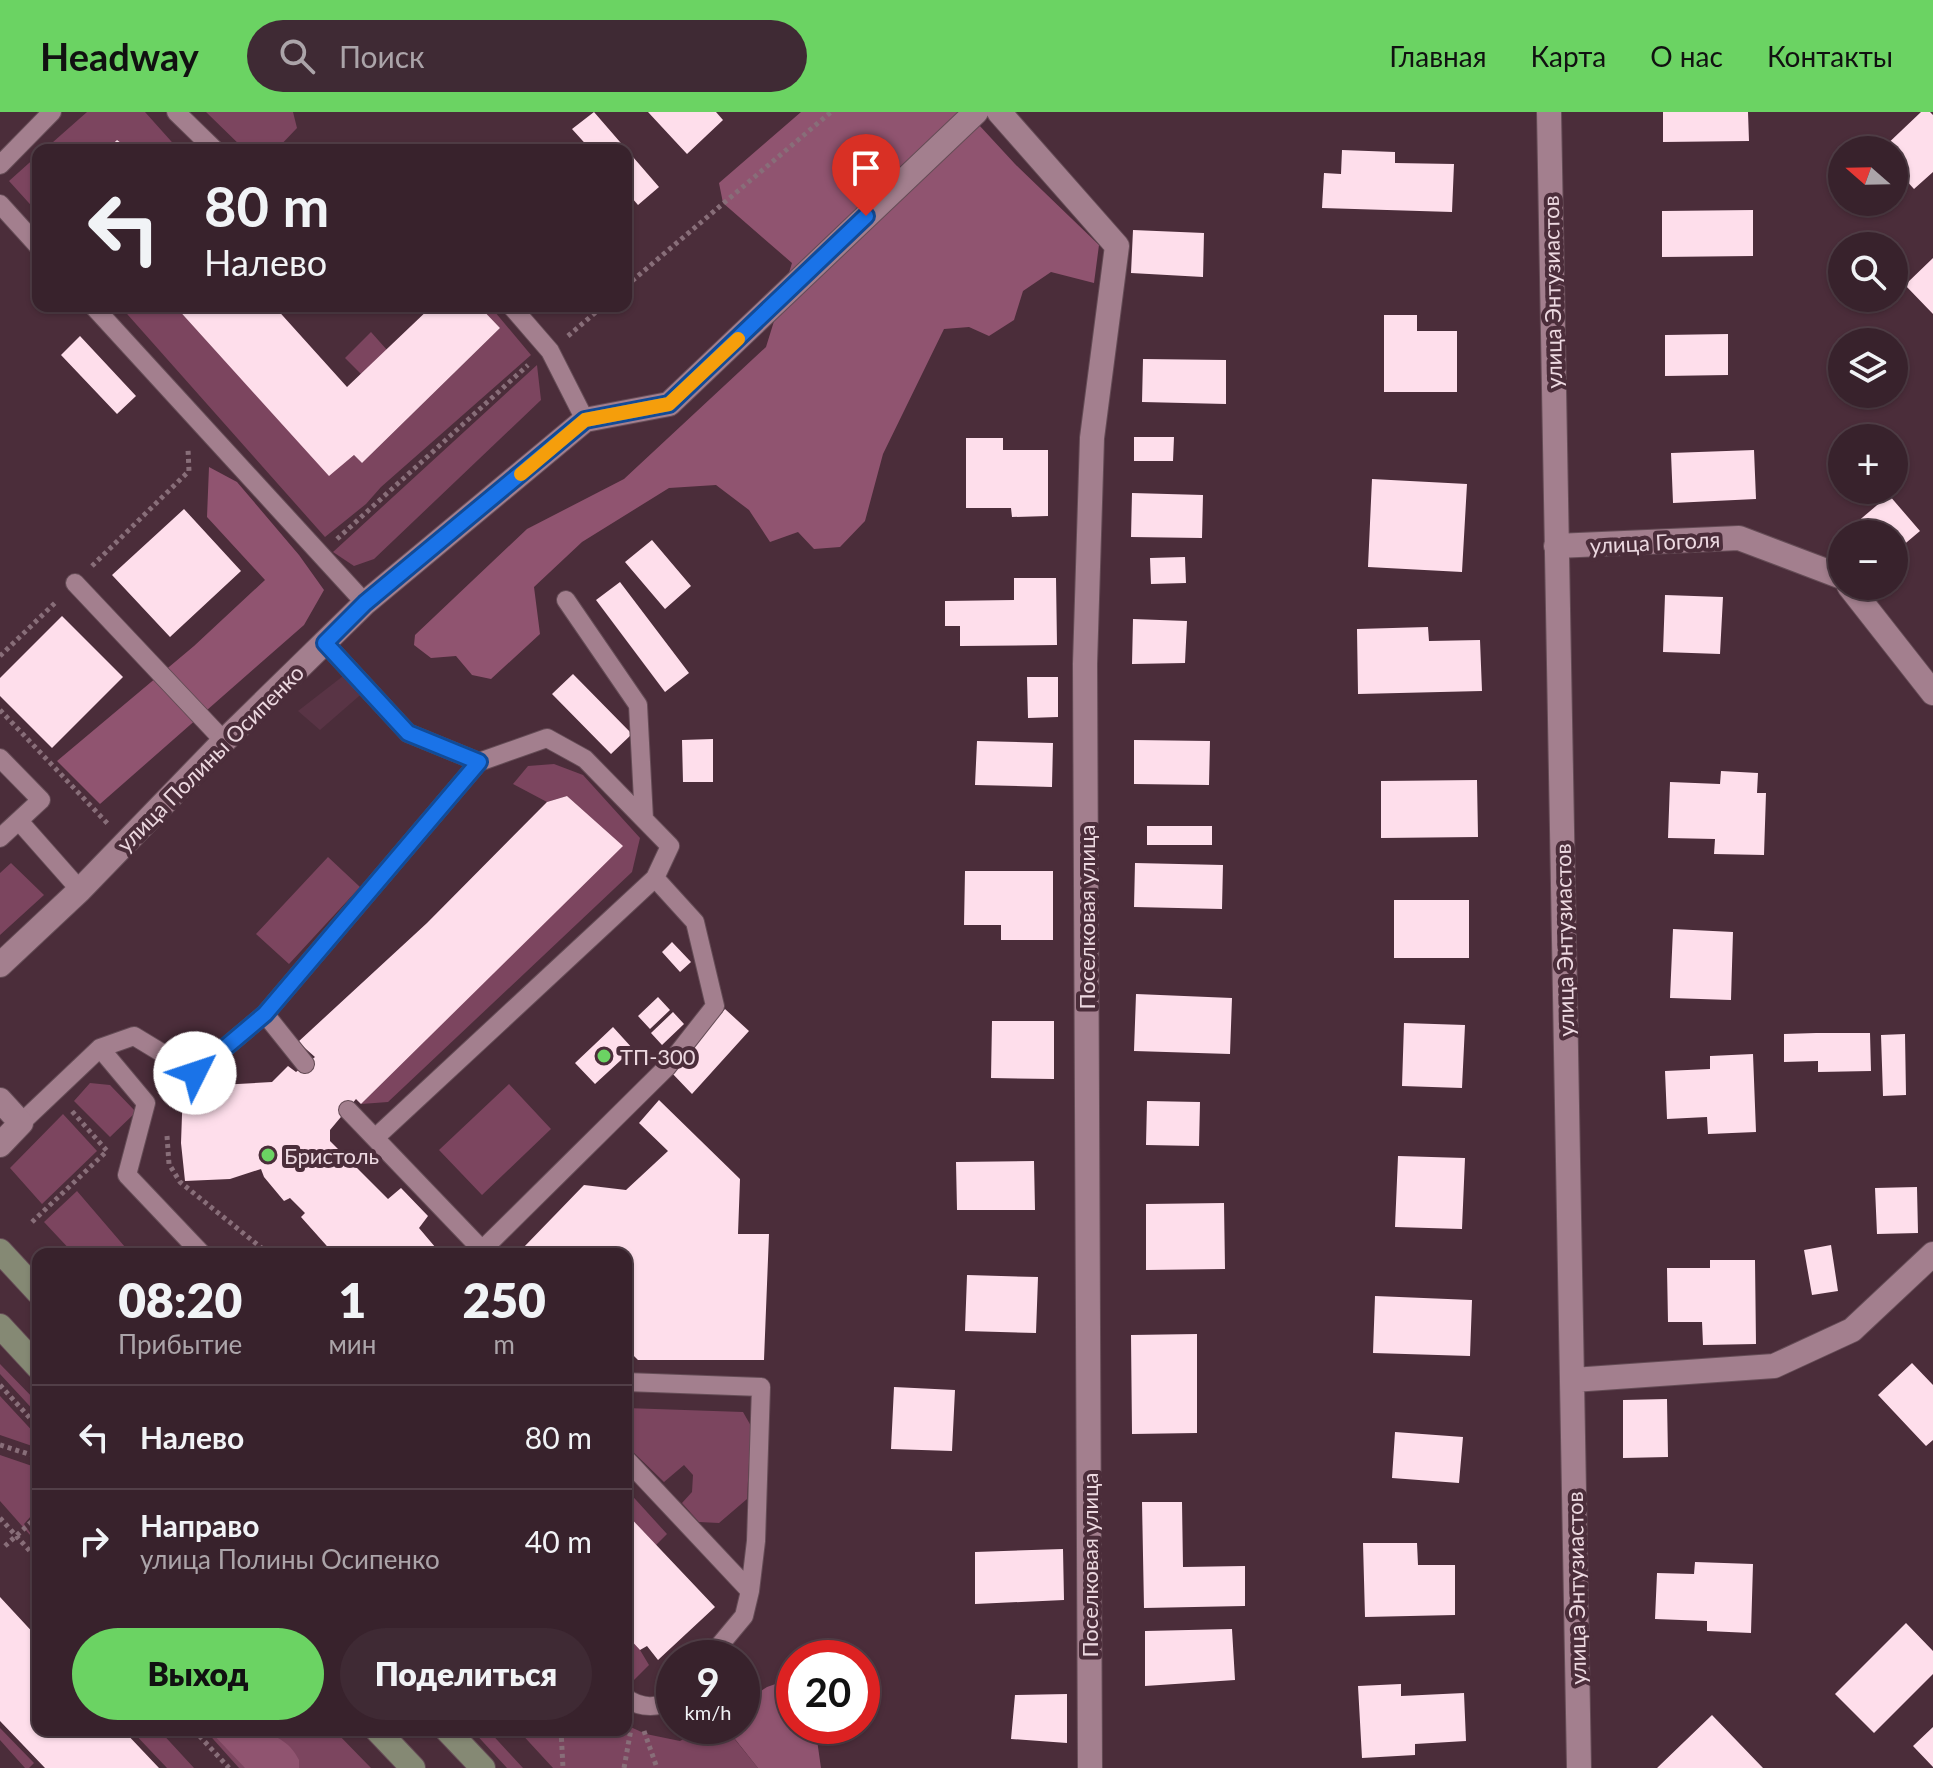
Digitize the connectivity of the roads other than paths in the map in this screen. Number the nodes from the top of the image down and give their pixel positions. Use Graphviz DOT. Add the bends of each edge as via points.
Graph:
graph roads {
  1 [pos="52,112"];
  2 [pos="176,112"];
  3 [pos="976,112"];
  4 [pos="999,112"];
  5 [pos="1549,112"];
  6 [pos="209,144"];
  7 [pos="0,165"];
  8 [pos="0,204"];
  9 [pos="32,239"];
  10 [pos="99,312"];
  11 [pos="516,312"];
  12 [pos="585,420"];
  13 [pos="1556,546"];
  14 [pos="1828,572"];
  15 [pos="75,583"];
  16 [pos="566,600"];
  17 [pos="1860,600"];
  18 [pos="365,603"];
  19 [pos="325,643"];
  20 [pos="1933,693"];
  21 [pos="224,741"];
  22 [pos="0,758"];
  23 [pos="479,762"];
  24 [pos="644,819"];
  25 [pos="19,821"];
  26 [pos="0,838"];
  27 [pos="655,878"];
  28 [pos="80,890"];
  29 [pos="0,965"];
  30 [pos="265,1014"];
  31 [pos="100,1048"];
  32 [pos="305,1064"];
  33 [pos="0,1100"];
  34 [pos="348,1110"];
  35 [pos="21,1123"];
  36 [pos="375,1138"];
  37 [pos="0,1145"];
  38 [pos="196,1248"];
  39 [pos="477,1248"];
  40 [pos="487,1248"];
  41 [pos="0,1251"];
  42 [pos="1933,1254"];
  43 [pos="32,1286"];
  44 [pos="0,1326"];
  45 [pos="32,1361"];
  46 [pos="1573,1380"];
  47 [pos="632,1382"];
  48 [pos="632,1465"];
  49 [pos="750,1591"];
  50 [pos="724,1640"];
  51 [pos="632,1702"];
  52 [pos="656,1708"];
  53 [pos="383,1736"];
  54 [pos="453,1736"];
  55 [pos="413,1768"];
  56 [pos="483,1768"];
  57 [pos="1090,1768"];
  58 [pos="1579,1768"];
  1 -- 7 [label="lane"];
  2 -- 6 [label="lane"];
  3 -- 12 [label="street, улица Полины Осипенко" via="669,404"];
  4 -- 57 [label="street, Поселковая улица" via="1117,246 1092,438 1085,664"];
  5 -- 13 [label="street, улица Энтузиастов"];
  8 -- 9 [label="lane"];
  10 -- 18 [label="lane"];
  11 -- 12 [label="lane" via="550,351"];
  12 -- 18 [label="street, улица Полины Осипенко"];
  13 -- 14 [label="street, улица Гоголя" via="1739,538"];
  13 -- 46 [label="street, улица Энтузиастов"];
  15 -- 21 [label="lane"];
  16 -- 24 [label="lane" via="638,705"];
  17 -- 20 [label="street"];
  18 -- 19 [label="street, улица Полины Осипенко"];
  19 -- 21 [label="street, улица Полины Осипенко"];
  19 -- 23 [label="lane" via="408,733"];
  21 -- 28 [label="street, улица Полины Осипенко"];
  22 -- 25 [label="lane" via="41,800"];
  23 -- 24 [label="lane" via="547,738 585,759"];
  23 -- 30 [label="lane"];
  24 -- 27 [label="lane" via="670,846"];
  25 -- 26 [label="lane"];
  25 -- 28 [label="lane"];
  27 -- 36 [label="lane"];
  27 -- 40 [label="lane" via="695,922 715,1006 667,1067"];
  28 -- 29 [label="street, улица Полины Осипенко"];
  30 -- 31 [label="lane" via="195,1073 134,1036"];
  30 -- 32 [label="lane"];
  31 -- 35 [label="lane"];
  31 -- 38 [label="lane" via="146,1103 127,1175"];
  33 -- 35 [label="street"];
  34 -- 36 [label="lane"];
  35 -- 37 [label="street"];
  36 -- 39 [label="lane"];
  41 -- 43 [label="main road"];
  42 -- 46 [label="street" via="1852,1330 1774,1366"];
  44 -- 45 [label="main road"];
  46 -- 58 [label="street, улица Энтузиастов"];
  47 -- 49 [label="lane" via="761,1387"];
  48 -- 49 [label="lane"];
  49 -- 50 [label="lane" via="744,1616"];
  51 -- 52 [label="lane"];
  53 -- 55 [label="main road"];
  54 -- 56 [label="main road"];
}
